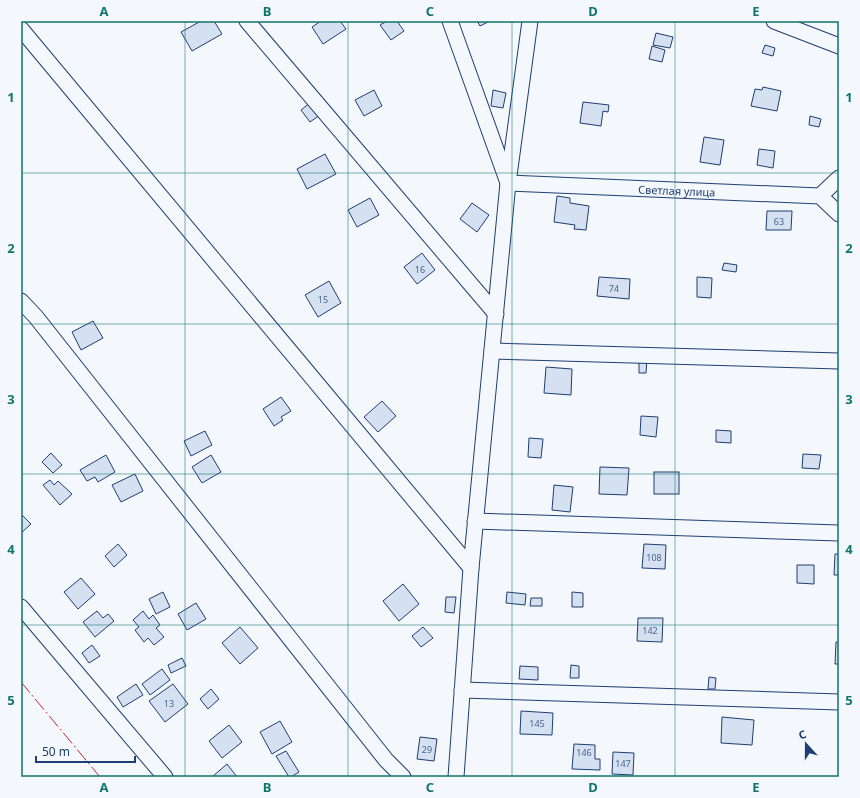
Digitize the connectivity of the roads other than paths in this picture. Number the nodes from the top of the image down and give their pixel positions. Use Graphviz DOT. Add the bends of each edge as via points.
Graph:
graph roads {
  1 [pos="247,21"];
  2 [pos="450,21"];
  3 [pos="530,21"];
  4 [pos="774,21"];
  5 [pos="21,29"];
  6 [pos="839,46"];
  7 [pos="839,178"];
  8 [pos="508,183"];
  9 [pos="820,196"];
  10 [pos="839,214"];
  11 [pos="21,301"];
  12 [pos="496,314"];
  13 [pos="492,351"];
  14 [pos="839,361"];
  15 [pos="475,521"];
  16 [pos="839,533"];
  17 [pos="471,568"];
  18 [pos="21,607"];
  19 [pos="462,690"];
  20 [pos="839,702"];
  21 [pos="165,777"];
  22 [pos="403,777"];
  23 [pos="456,777"];
  1 -- 12 [label="street"];
  2 -- 8 [label="street"];
  3 -- 8 [label="street"];
  4 -- 6 [label="street"];
  5 -- 17 [label="street"];
  7 -- 9 [label="street"];
  8 -- 9 [label="street, Светлая улица"];
  8 -- 12 [label="street"];
  9 -- 10 [label="street"];
  11 -- 22 [label="street" via="386,760"];
  12 -- 13 [label="street"];
  13 -- 14 [label="street"];
  13 -- 15 [label="street"];
  15 -- 16 [label="street"];
  15 -- 17 [label="street"];
  17 -- 19 [label="street"];
  18 -- 21 [label="street"];
  19 -- 20 [label="street"];
  19 -- 23 [label="street"];
}
